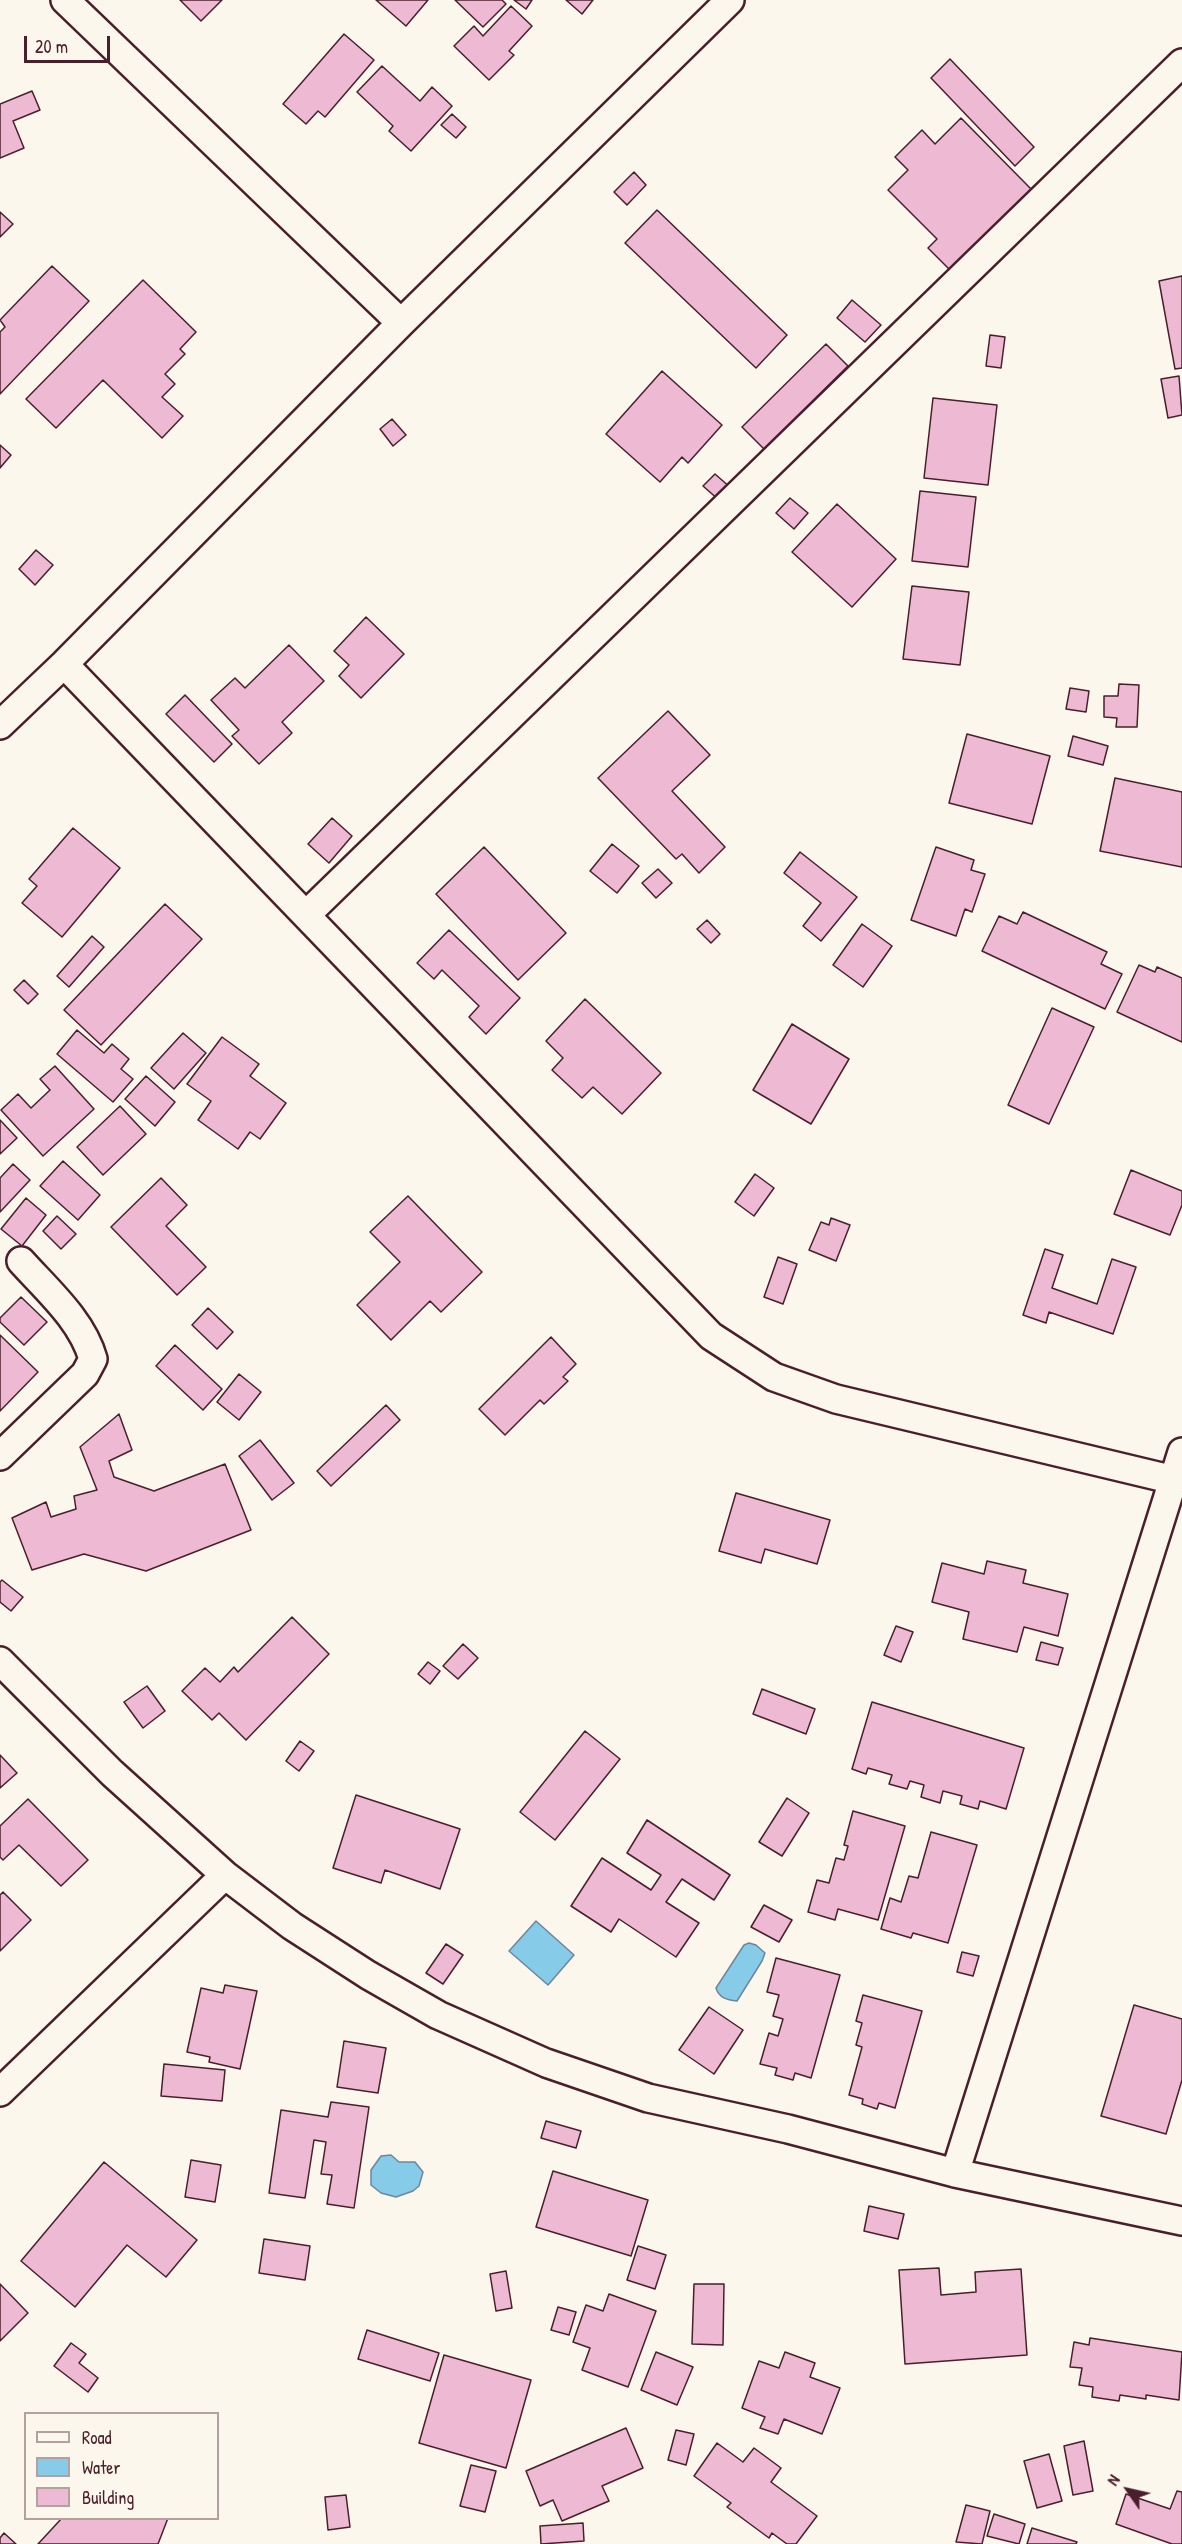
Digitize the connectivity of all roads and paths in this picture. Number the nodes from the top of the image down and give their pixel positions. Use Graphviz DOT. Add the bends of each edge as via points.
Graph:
graph roads {
  1 [pos="65,0"];
  2 [pos="730,0"];
  3 [pos="1182,63"];
  4 [pos="401,322"];
  5 [pos="63,664"];
  6 [pos="0,725"];
  7 [pos="306,915"];
  8 [pos="21,1261"];
  9 [pos="1182,1452"];
  10 [pos="0,1456"];
  11 [pos="1174,1480"];
  12 [pos="0,1661"];
  13 [pos="225,1875"];
  14 [pos="0,2092"];
  15 [pos="955,2173"];
  16 [pos="1182,2221"];
  1 -- 4 [label="street"];
  2 -- 4 [label="street"];
  3 -- 7 [label="street"];
  4 -- 5 [label="street"];
  5 -- 6 [label="street"];
  5 -- 7 [label="street"];
  7 -- 11 [label="street" via="711,1336 774,1377 836,1399"];
  8 -- 10 [label="street" via="88,1341 93,1359 85,1374"];
  9 -- 11 [label="street"];
  11 -- 15 [label="street"];
  12 -- 13 [label="street" via="112,1773"];
  13 -- 14 [label="street"];
  13 -- 15 [label="street" via="292,1926 368,1975 438,2015 546,2063 648,2098 788,2129"];
  15 -- 16 [label="street"];
}
